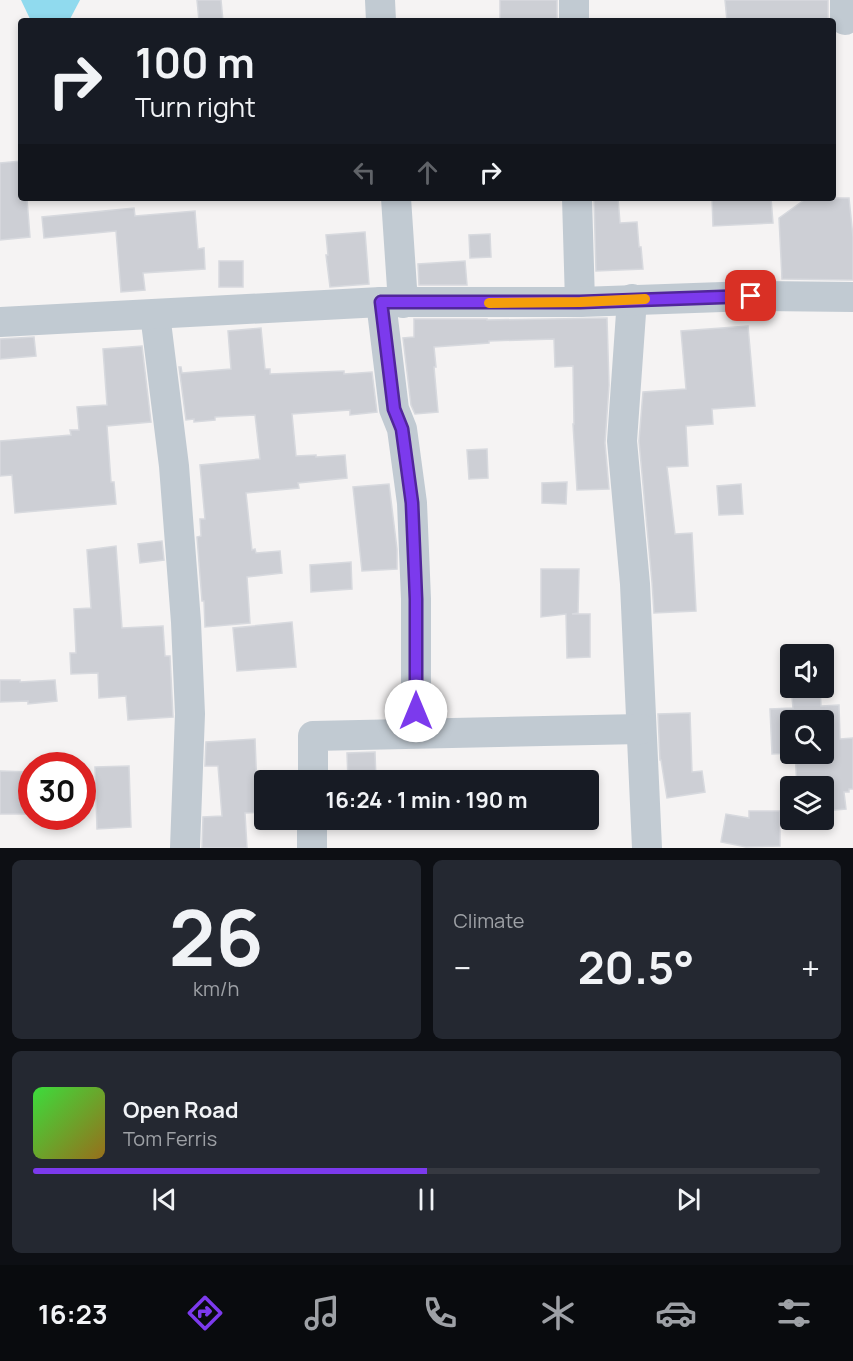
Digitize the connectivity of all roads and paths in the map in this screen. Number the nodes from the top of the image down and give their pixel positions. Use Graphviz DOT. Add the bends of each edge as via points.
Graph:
graph roads {
  1 [pos="380,0"];
  2 [pos="574,0"];
  3 [pos="381,18"];
  4 [pos="574,18"];
  5 [pos="396,201"];
  6 [pos="577,201"];
  7 [pos="853,297"];
  8 [pos="632,299"];
  9 [pos="580,302"];
  10 [pos="392,303"];
  11 [pos="156,314"];
  12 [pos="0,322"];
  13 [pos="641,729"];
  14 [pos="416,733"];
  15 [pos="313,770"];
  16 [pos="312,830"];
  17 [pos="185,848"];
  18 [pos="312,848"];
  19 [pos="638,848"];
  20 [pos="646,848"];
  1 -- 3 [label="street"];
  2 -- 4 [label="street"];
  5 -- 10 [label="street"];
  6 -- 9 [label="street"];
  7 -- 8 [label="street"];
  8 -- 9 [label="street"];
  8 -- 13 [label="street" via="622,441"];
  9 -- 10 [label="street"];
  10 -- 11 [label="street"];
  10 -- 14 [label="street" via="394,409 402,429 412,503"];
  11 -- 12 [label="street"];
  11 -- 17 [label="street" via="174,466 186,622 190,714"];
  13 -- 14 [label="street"];
  13 -- 20 [label="street"];
  14 -- 15 [label="street" via="313,736"];
  16 -- 18 [label="street"];
  19 -- 20 [label="street"];
}
